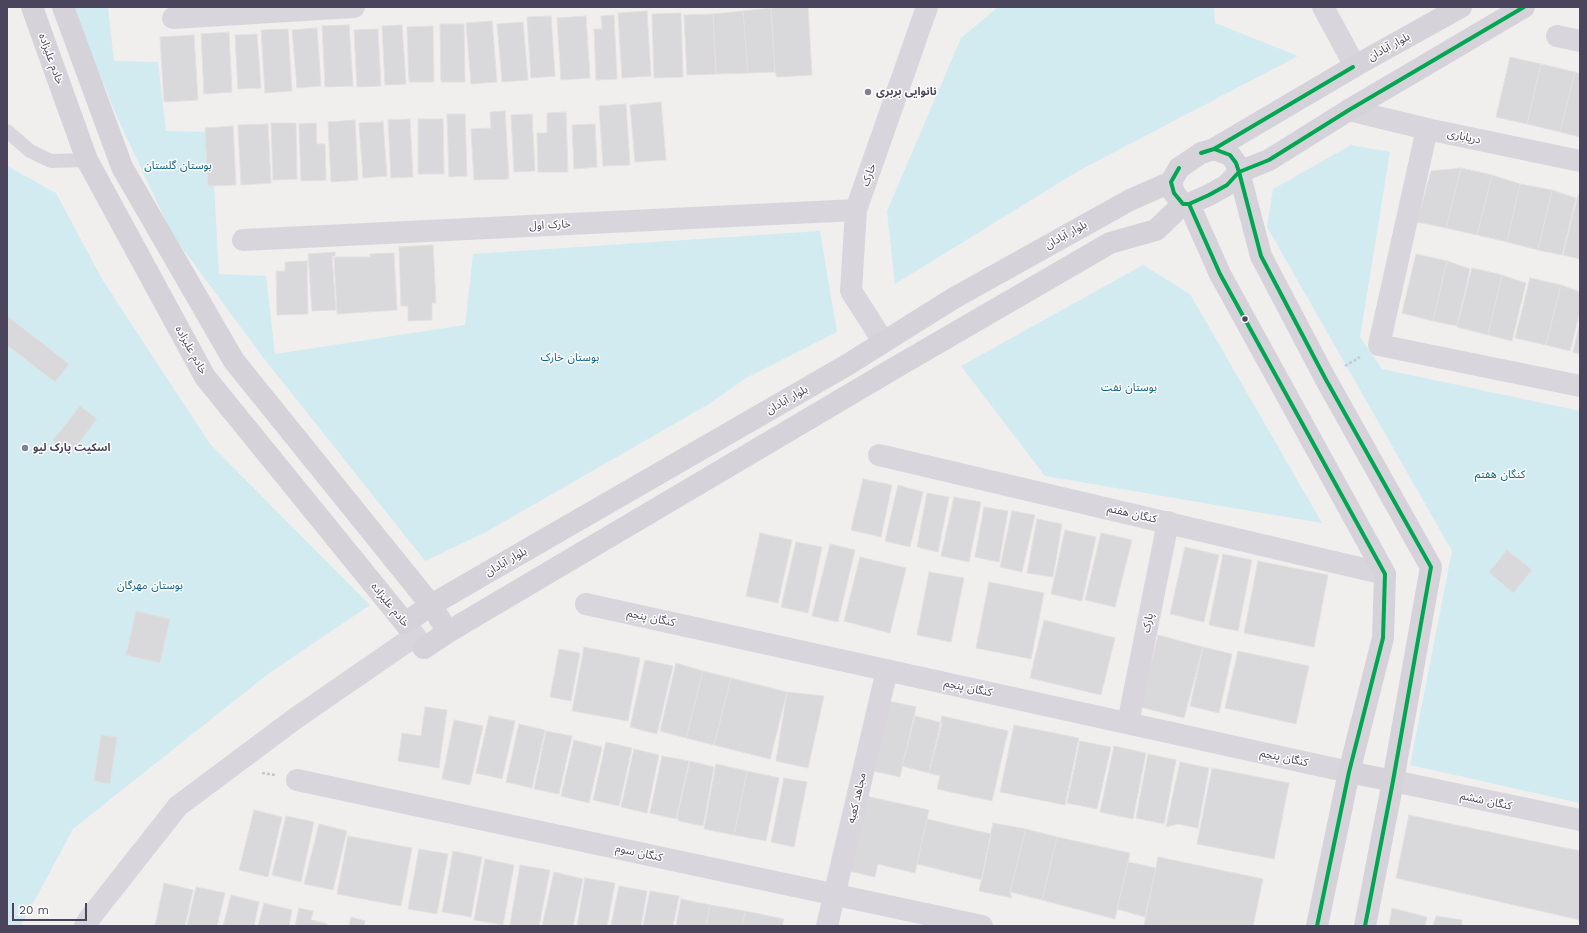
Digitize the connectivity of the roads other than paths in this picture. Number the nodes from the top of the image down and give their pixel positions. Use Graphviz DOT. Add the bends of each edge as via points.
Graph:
graph roads {
  1 [pos="32,7"];
  2 [pos="63,7"];
  3 [pos="354,7"];
  4 [pos="927,7"];
  5 [pos="1323,7"];
  6 [pos="1461,7"];
  7 [pos="1524,7"];
  8 [pos="174,18"];
  9 [pos="1558,36"];
  10 [pos="1580,41"];
  11 [pos="1355,66"];
  12 [pos="1349,110"];
  13 [pos="1427,130"];
  14 [pos="7,131"];
  15 [pos="1214,149"];
  16 [pos="88,160"];
  17 [pos="1580,161"];
  18 [pos="1239,172"];
  19 [pos="1171,182"];
  20 [pos="1186,204"];
  21 [pos="856,210"];
  22 [pos="244,240"];
  23 [pos="883,341"];
  24 [pos="898,366"];
  25 [pos="1580,386"];
  26 [pos="879,455"];
  27 [pos="1168,522"];
  28 [pos="1385,574"];
  29 [pos="586,604"];
  30 [pos="431,605"];
  31 [pos="448,632"];
  32 [pos="414,636"];
  33 [pos="887,670"];
  34 [pos="1128,723"];
  35 [pos="1349,772"];
  36 [pos="297,780"];
  37 [pos="1393,781"];
  38 [pos="1580,820"];
  39 [pos="834,894"];
  40 [pos="85,926"];
  41 [pos="827,926"];
  42 [pos="982,926"];
  43 [pos="1317,926"];
  44 [pos="1364,926"];
  1 -- 16 [label="main road, خادم علیزاده"];
  2 -- 30 [label="main road" via="122,168 234,361"];
  3 -- 8 [label="street"];
  4 -- 21 [label="street, خارک"];
  5 -- 11 [label="street"];
  6 -- 11 [label="main road, بلوار آبادان"];
  7 -- 12 [label="main road"];
  9 -- 10 [label="street"];
  11 -- 15 [label="main road, بلوار آبادان"];
  12 -- 13 [label="street, دریاباری"];
  12 -- 18 [label="main road" via="1269,160"];
  13 -- 17 [label="street, دریاباری"];
  13 -- 25 [label="street" via="1379,345"];
  14 -- 16 [label="lane" via="30,151 51,161"];
  15 -- 18 [label="main road" via="1230,154"];
  15 -- 19 [label="main road" via="1188,160 1179,168"];
  16 -- 32 [label="main road, خادم علیزاده" via="205,377"];
  18 -- 20 [label="main road" via="1226,185"];
  18 -- 37 [label="main road" via="1261,256 1325,378 1431,567"];
  19 -- 20 [label="main road" via="1174,193"];
  19 -- 23 [label="main road, بلوار آبادان" via="1124,203 954,298"];
  20 -- 24 [label="main road" via="1156,230 1110,242"];
  20 -- 28 [label="main road" via="1220,274"];
  21 -- 22 [label="street, خارک اول"];
  21 -- 23 [label="street, خارک" via="851,290"];
  23 -- 24 [label="main road"];
  23 -- 30 [label="main road, بلوار آبادان" via="847,365"];
  24 -- 31 [label="main road"];
  26 -- 27 [label="street, کنگان هفتم"];
  27 -- 28 [label="street, کنگان هفتم"];
  27 -- 34 [label="street, پارک"];
  28 -- 35 [label="main road" via="1383,638"];
  29 -- 33 [label="street, کنگان پنجم"];
  30 -- 31 [label="main road"];
  30 -- 32 [label="main road, بلوار آبادان"];
  31 -- 32 [label="main road"];
  32 -- 40 [label="street" via="296,718 178,806"];
  33 -- 34 [label="street, کنگان پنجم"];
  33 -- 39 [label="street, مجاهد کعبه"];
  34 -- 35 [label="street, کنگان پنجم"];
  35 -- 37 [label="main road"];
  35 -- 43 [label="main road"];
  36 -- 39 [label="street, کنگان سوم"];
  37 -- 38 [label="street, کنگان ششم"];
  37 -- 44 [label="main road"];
  39 -- 41 [label="street, مجاهد کعبه"];
  39 -- 42 [label="street, کنگان سوم"];
}
